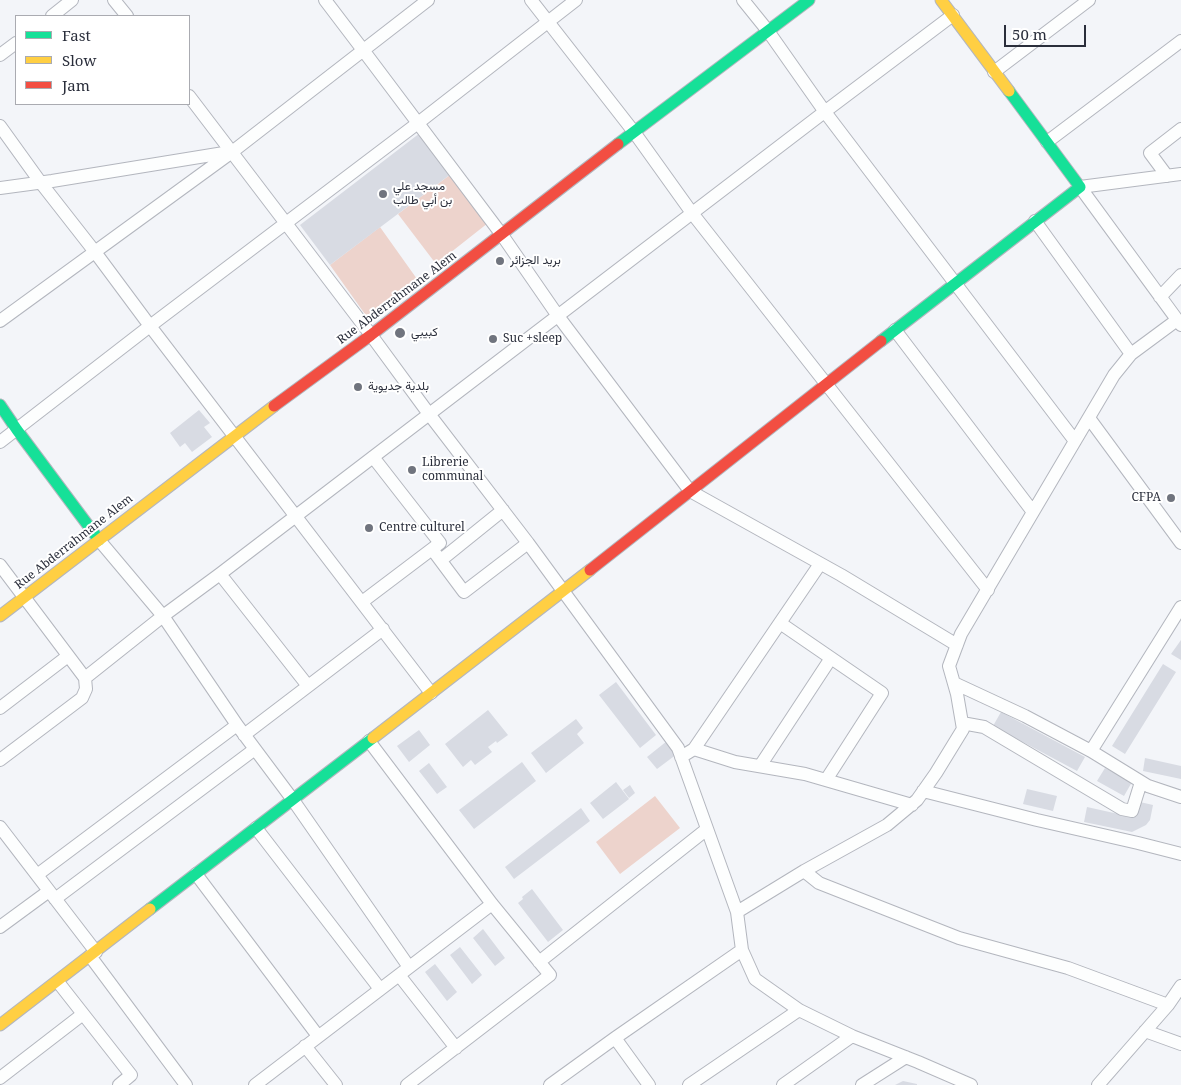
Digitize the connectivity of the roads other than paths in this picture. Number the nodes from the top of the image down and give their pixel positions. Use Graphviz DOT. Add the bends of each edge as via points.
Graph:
graph roads {
  1 [pos="72,0"];
  2 [pos="114,0"];
  3 [pos="325,0"];
  4 [pos="428,0"];
  5 [pos="531,0"];
  6 [pos="576,0"];
  7 [pos="743,0"];
  8 [pos="809,0"];
  9 [pos="941,0"];
  10 [pos="1089,0"];
  11 [pos="53,15"];
  12 [pos="126,15"];
  13 [pos="953,15"];
  14 [pos="547,22"];
  15 [pos="768,31"];
  16 [pos="1181,41"];
  17 [pos="15,44"];
  18 [pos="363,50"];
  19 [pos="0,55"];
  20 [pos="994,72"];
  21 [pos="190,97"];
  22 [pos="825,112"];
  23 [pos="418,123"];
  24 [pos="0,126"];
  25 [pos="1181,128"];
  26 [pos="634,132"];
  27 [pos="1047,142"];
  28 [pos="232,152"];
  29 [pos="1181,174"];
  30 [pos="1167,176"];
  31 [pos="41,182"];
  32 [pos="1080,187"];
  33 [pos="0,188"];
  34 [pos="692,213"];
  35 [pos="1035,222"];
  36 [pos="286,223"];
  37 [pos="502,235"];
  38 [pos="95,252"];
  39 [pos="1181,275"];
  40 [pos="956,282"];
  41 [pos="1160,297"];
  42 [pos="558,316"];
  43 [pos="0,321"];
  44 [pos="1179,323"];
  45 [pos="150,326"];
  46 [pos="895,330"];
  47 [pos="371,335"];
  48 [pos="1131,354"];
  49 [pos="827,385"];
  50 [pos="0,405"];
  51 [pos="429,414"];
  52 [pos="1089,418"];
  53 [pos="17,430"];
  54 [pos="234,436"];
  55 [pos="1076,441"];
  56 [pos="0,442"];
  57 [pos="373,457"];
  58 [pos="690,491"];
  59 [pos="503,510"];
  60 [pos="1034,512"];
  61 [pos="295,517"];
  62 [pos="99,540"];
  63 [pos="528,543"];
  64 [pos="1181,543"];
  65 [pos="432,549"];
  66 [pos="441,560"];
  67 [pos="820,564"];
  68 [pos="0,565"];
  69 [pos="220,574"];
  70 [pos="988,590"];
  71 [pos="563,591"];
  72 [pos="25,598"];
  73 [pos="362,602"];
  74 [pos="1181,607"];
  75 [pos="0,616"];
  76 [pos="162,616"];
  77 [pos="780,623"];
  78 [pos="383,629"];
  79 [pos="957,645"];
  80 [pos="68,656"];
  81 [pos="831,658"];
  82 [pos="84,678"];
  83 [pos="954,683"];
  84 [pos="308,686"];
  85 [pos="431,693"];
  86 [pos="0,708"];
  87 [pos="962,723"];
  88 [pos="241,730"];
  89 [pos="369,741"];
  90 [pos="255,749"];
  91 [pos="694,749"];
  92 [pos="1091,752"];
  93 [pos="681,757"];
  94 [pos="0,760"];
  95 [pos="760,766"];
  96 [pos="826,780"];
  97 [pos="1141,782"];
  98 [pos="923,791"];
  99 [pos="1181,797"];
  100 [pos="293,800"];
  101 [pos="912,804"];
  102 [pos="0,827"];
  103 [pos="256,828"];
  104 [pos="707,829"];
  105 [pos="4,842"];
  106 [pos="1181,854"];
  107 [pos="804,871"];
  108 [pos="196,874"];
  109 [pos="37,875"];
  110 [pos="52,895"];
  111 [pos="492,904"];
  112 [pos="737,912"];
  113 [pos="0,928"];
  114 [pos="742,950"];
  115 [pos="93,954"];
  116 [pos="539,962"];
  117 [pos="409,967"];
  118 [pos="399,975"];
  119 [pos="58,982"];
  120 [pos="1181,986"];
  121 [pos="380,989"];
  122 [pos="1168,1005"];
  123 [pos="799,1010"];
  124 [pos="83,1014"];
  125 [pos="0,1025"];
  126 [pos="1145,1031"];
  127 [pos="318,1036"];
  128 [pos="852,1036"];
  129 [pos="615,1038"];
  130 [pos="1181,1044"];
  131 [pos="305,1046"];
  132 [pos="456,1048"];
  133 [pos="906,1057"];
  134 [pos="0,1078"];
  135 [pos="423,1080"];
  136 [pos="118,1085"];
  137 [pos="186,1085"];
  138 [pos="255,1085"];
  139 [pos="336,1085"];
  140 [pos="407,1085"];
  141 [pos="550,1085"];
  142 [pos="649,1085"];
  143 [pos="689,1085"];
  144 [pos="783,1085"];
  145 [pos="862,1085"];
  146 [pos="971,1085"];
  147 [pos="1098,1085"];
  1 -- 11 [label="street"];
  2 -- 12 [label="street"];
  3 -- 18 [label="street"];
  4 -- 18 [label="street"];
  5 -- 14 [label="street"];
  6 -- 14 [label="street"];
  7 -- 15 [label="street"];
  8 -- 15 [label="street, Rue Abderrahmane Alem"];
  9 -- 13 [label="street"];
  10 -- 20 [label="street"];
  13 -- 20 [label="street"];
  13 -- 22 [label="street"];
  14 -- 23 [label="street"];
  14 -- 26 [label="street"];
  15 -- 22 [label="street"];
  15 -- 26 [label="street, Rue Abderrahmane Alem"];
  16 -- 27 [label="street"];
  17 -- 19 [label="street"];
  18 -- 23 [label="street"];
  18 -- 28 [label="street"];
  20 -- 27 [label="street"];
  21 -- 28 [label="street"];
  22 -- 34 [label="street"];
  22 -- 40 [label="street"];
  23 -- 36 [label="street"];
  23 -- 37 [label="street"];
  24 -- 31 [label="street"];
  25 -- 30 [label="street" via="1150,153"];
  26 -- 34 [label="street"];
  26 -- 37 [label="street, Rue Abderrahmane Alem"];
  27 -- 32 [label="street"];
  28 -- 31 [label="street"];
  28 -- 36 [label="street"];
  28 -- 38 [label="street"];
  29 -- 30 [label="street"];
  30 -- 32 [label="street"];
  31 -- 33 [label="street"];
  31 -- 38 [label="street"];
  32 -- 35 [label="street"];
  32 -- 41 [label="street"];
  34 -- 42 [label="street"];
  34 -- 49 [label="street"];
  35 -- 40 [label="street"];
  35 -- 48 [label="street"];
  36 -- 45 [label="street"];
  36 -- 47 [label="street"];
  37 -- 42 [label="street"];
  37 -- 47 [label="street, Rue Abderrahmane Alem"];
  38 -- 43 [label="street"];
  38 -- 45 [label="street"];
  39 -- 41 [label="street"];
  40 -- 46 [label="street"];
  40 -- 55 [label="street"];
  41 -- 44 [label="street"];
  42 -- 51 [label="street"];
  42 -- 58 [label="street"];
  44 -- 48 [label="street"];
  45 -- 53 [label="street"];
  45 -- 54 [label="street"];
  46 -- 49 [label="street"];
  46 -- 60 [label="street"];
  47 -- 51 [label="street"];
  47 -- 54 [label="street, Rue Abderrahmane Alem"];
  48 -- 52 [label="street" via="1114,375"];
  49 -- 58 [label="street"];
  49 -- 70 [label="street"];
  50 -- 53 [label="street"];
  51 -- 57 [label="street"];
  51 -- 59 [label="street"];
  52 -- 55 [label="street"];
  52 -- 64 [label="street"];
  53 -- 56 [label="street"];
  53 -- 62 [label="street"];
  54 -- 61 [label="street"];
  54 -- 62 [label="street, Rue Abderrahmane Alem"];
  55 -- 60 [label="street"];
  57 -- 61 [label="street"];
  57 -- 65 [label="street" via="440,543"];
  58 -- 67 [label="street"];
  58 -- 71 [label="street"];
  59 -- 63 [label="street"];
  59 -- 66 [label="street"];
  60 -- 70 [label="street"];
  61 -- 69 [label="street"];
  61 -- 73 [label="street"];
  62 -- 72 [label="street, Rue Abderrahmane Alem"];
  62 -- 76 [label="street"];
  63 -- 66 [label="street" via="464,592"];
  63 -- 71 [label="street"];
  65 -- 66 [label="street"];
  65 -- 73 [label="street"];
  67 -- 77 [label="street"];
  67 -- 79 [label="street"];
  68 -- 72 [label="street"];
  69 -- 76 [label="street"];
  69 -- 84 [label="street"];
  70 -- 79 [label="street"];
  71 -- 85 [label="street"];
  71 -- 93 [label="street" via="678,748"];
  72 -- 75 [label="street, Rue Abderrahmane Alem"];
  72 -- 80 [label="street"];
  73 -- 78 [label="street"];
  74 -- 92 [label="street"];
  76 -- 82 [label="street"];
  76 -- 88 [label="street"];
  77 -- 81 [label="street"];
  77 -- 91 [label="street"];
  78 -- 84 [label="street"];
  78 -- 85 [label="street"];
  79 -- 83 [label="street" via="950,666"];
  80 -- 82 [label="street"];
  80 -- 86 [label="street"];
  81 -- 95 [label="street"];
  81 -- 96 [label="street" via="882,693"];
  82 -- 94 [label="street" via="86,689 82,698"];
  83 -- 87 [label="street"];
  83 -- 92 [label="street"];
  84 -- 88 [label="street"];
  85 -- 89 [label="street"];
  87 -- 97 [label="street" via="984,727 1122,809 1132,811"];
  87 -- 98 [label="street" via="963,729"];
  88 -- 90 [label="street"];
  88 -- 109 [label="street"];
  89 -- 100 [label="street"];
  89 -- 111 [label="street"];
  90 -- 100 [label="street"];
  90 -- 110 [label="street"];
  91 -- 93 [label="street"];
  91 -- 95 [label="street"];
  92 -- 97 [label="street"];
  93 -- 104 [label="street"];
  95 -- 96 [label="street"];
  96 -- 101 [label="street"];
  97 -- 99 [label="street"];
  98 -- 101 [label="street"];
  98 -- 106 [label="street"];
  100 -- 103 [label="street"];
  100 -- 117 [label="street"];
  101 -- 107 [label="street" via="887,825"];
  102 -- 105 [label="street"];
  103 -- 108 [label="street"];
  103 -- 121 [label="street"];
  104 -- 112 [label="street"];
  104 -- 116 [label="street"];
  105 -- 109 [label="street"];
  107 -- 112 [label="street"];
  107 -- 122 [label="street" via="819,883 959,938 1068,968"];
  108 -- 115 [label="street"];
  108 -- 127 [label="street"];
  109 -- 110 [label="street"];
  110 -- 113 [label="street"];
  110 -- 115 [label="street"];
  111 -- 116 [label="street"];
  111 -- 117 [label="street"];
  112 -- 114 [label="street"];
  114 -- 123 [label="street" via="754,979"];
  114 -- 129 [label="street"];
  115 -- 119 [label="street"];
  115 -- 137 [label="street"];
  116 -- 132 [label="street" via="550,975"];
  117 -- 118 [label="street"];
  118 -- 121 [label="street"];
  118 -- 132 [label="street"];
  119 -- 124 [label="street"];
  119 -- 125 [label="street"];
  120 -- 122 [label="street"];
  121 -- 127 [label="street"];
  122 -- 126 [label="street"];
  123 -- 128 [label="street"];
  123 -- 143 [label="street"];
  124 -- 134 [label="street"];
  124 -- 136 [label="street" via="131,1075"];
  126 -- 130 [label="street"];
  126 -- 147 [label="street"];
  127 -- 131 [label="street"];
  128 -- 133 [label="street"];
  128 -- 144 [label="street"];
  129 -- 141 [label="street"];
  129 -- 142 [label="street"];
  131 -- 138 [label="street"];
  131 -- 139 [label="street"];
  132 -- 135 [label="street"];
  133 -- 145 [label="street"];
  133 -- 146 [label="street"];
  135 -- 140 [label="street"];
}
